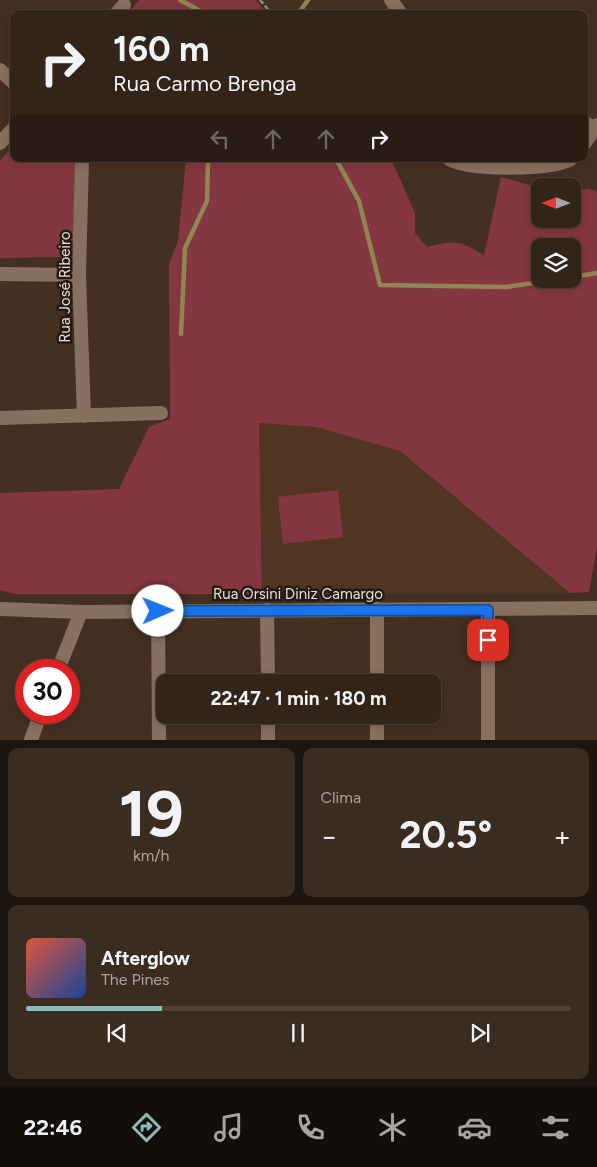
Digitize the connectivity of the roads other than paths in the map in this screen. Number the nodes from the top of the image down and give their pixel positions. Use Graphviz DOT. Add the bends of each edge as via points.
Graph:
graph roads {
  1 [pos="0,70"];
  2 [pos="10,79"];
  3 [pos="10,132"];
  4 [pos="0,143"];
  5 [pos="82,162"];
  6 [pos="456,162"];
  7 [pos="560,162"];
  8 [pos="0,274"];
  9 [pos="79,274"];
  10 [pos="161,413"];
  11 [pos="84,416"];
  12 [pos="0,418"];
  13 [pos="597,608"];
  14 [pos="377,609"];
  15 [pos="0,610"];
  16 [pos="267,610"];
  17 [pos="488,610"];
  18 [pos="158,611"];
  19 [pos="81,612"];
  20 [pos="62,659"];
  21 [pos="268,674"];
  22 [pos="377,674"];
  23 [pos="37,724"];
  24 [pos="268,724"];
  25 [pos="377,724"];
  26 [pos="31,740"];
  27 [pos="159,740"];
  28 [pos="268,740"];
  29 [pos="377,740"];
  30 [pos="488,740"];
  1 -- 2 [label="street"];
  3 -- 4 [label="street"];
  5 -- 9 [label="street, Rua José Ribeiro"];
  6 -- 7 [label="street" via="487,168"];
  8 -- 9 [label="street"];
  9 -- 11 [label="street, Rua José Ribeiro"];
  10 -- 11 [label="street"];
  11 -- 12 [label="street"];
  13 -- 17 [label="street, Rua Orsini Diniz Camargo"];
  14 -- 16 [label="street, Rua Orsini Diniz Camargo"];
  14 -- 17 [label="street, Rua Orsini Diniz Camargo"];
  14 -- 22 [label="street"];
  15 -- 19 [label="street, Rua Orsini Diniz Camargo"];
  16 -- 18 [label="street, Rua Orsini Diniz Camargo"];
  16 -- 21 [label="street"];
  17 -- 30 [label="street"];
  18 -- 19 [label="street, Rua Orsini Diniz Camargo"];
  18 -- 27 [label="street"];
  19 -- 20 [label="street"];
  23 -- 26 [label="street"];
  24 -- 28 [label="street"];
  25 -- 29 [label="street"];
}
